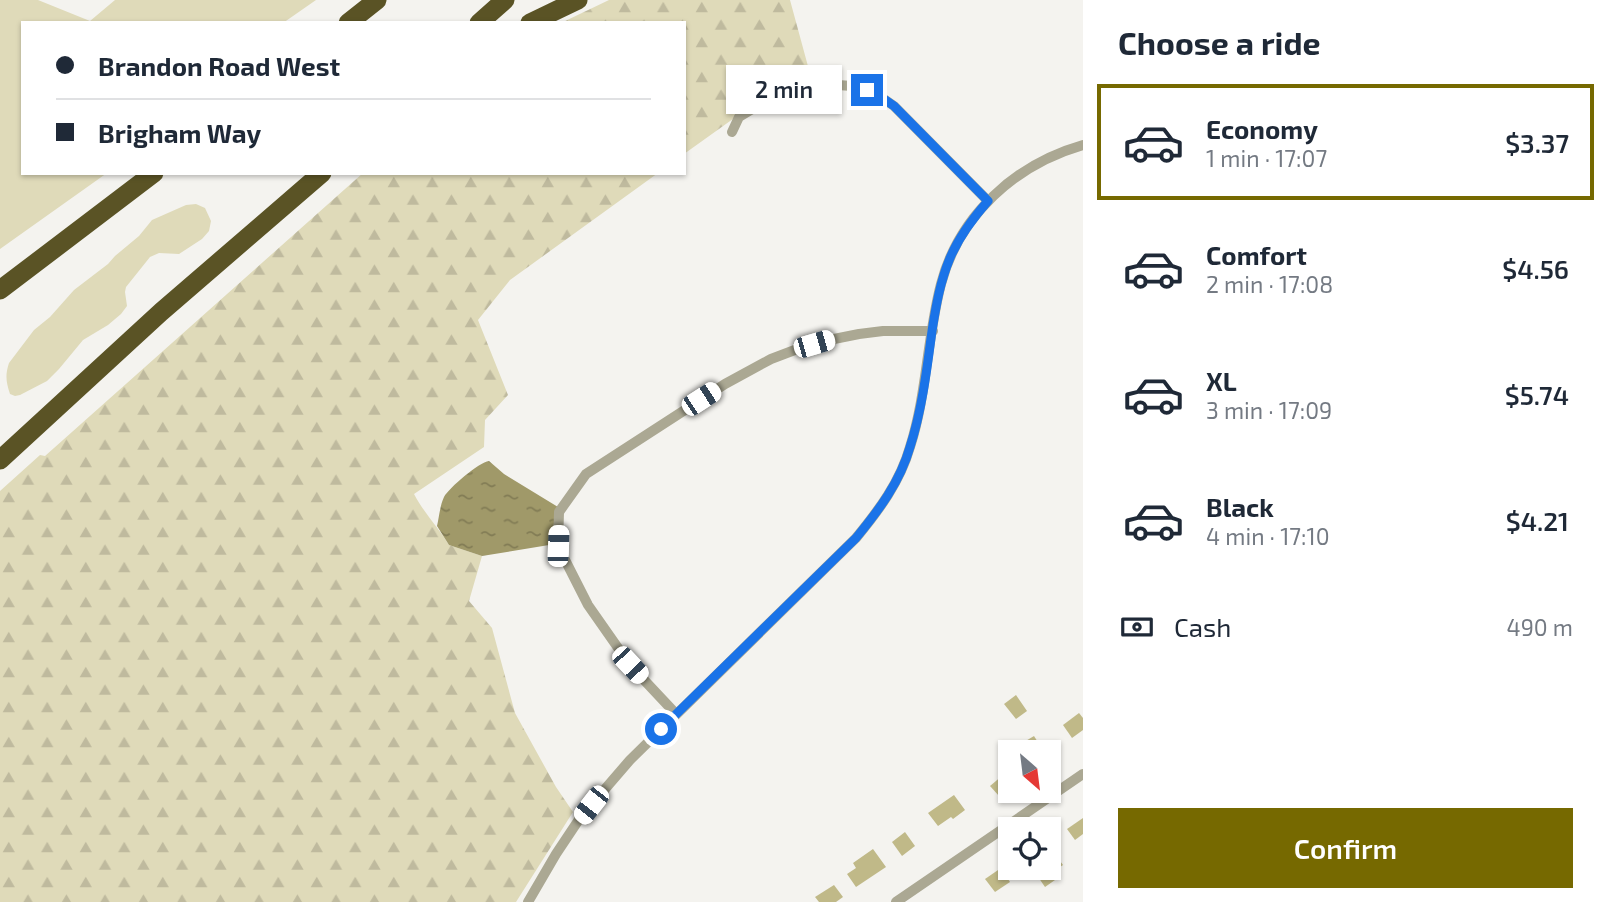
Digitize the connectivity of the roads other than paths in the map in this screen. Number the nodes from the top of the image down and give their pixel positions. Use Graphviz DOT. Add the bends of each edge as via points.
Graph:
graph roads {
  1 [pos="363,0"];
  2 [pos="377,0"];
  3 [pos="505,0"];
  4 [pos="578,0"];
  5 [pos="339,21"];
  6 [pos="351,21"];
  7 [pos="482,21"];
  8 [pos="534,21"];
  9 [pos="732,132"];
  10 [pos="1083,145"];
  11 [pos="151,175"];
  12 [pos="320,175"];
  13 [pos="988,201"];
  14 [pos="0,290"];
  15 [pos="933,331"];
  16 [pos="0,460"];
  17 [pos="676,714"];
  18 [pos="1083,774"];
  19 [pos="528,902"];
  20 [pos="896,902"];
  1 -- 5 [label="highway"];
  2 -- 6 [label="highway"];
  3 -- 7 [label="highway"];
  4 -- 8 [label="highway"];
  9 -- 13 [label="street" via="739,117 801,85 860,88 894,106"];
  10 -- 13 [label="street" via="1025,170"];
  11 -- 14 [label="highway"];
  12 -- 16 [label="highway"];
  13 -- 15 [label="street" via="960,237 950,259"];
  15 -- 17 [label="street" via="909,450 877,512"];
  15 -- 17 [label="street" via="859,334 771,359 586,474 559,512 558,546 588,605 630,665"];
  17 -- 19 [label="street" via="587,810"];
  18 -- 20 [label="street"];
}
